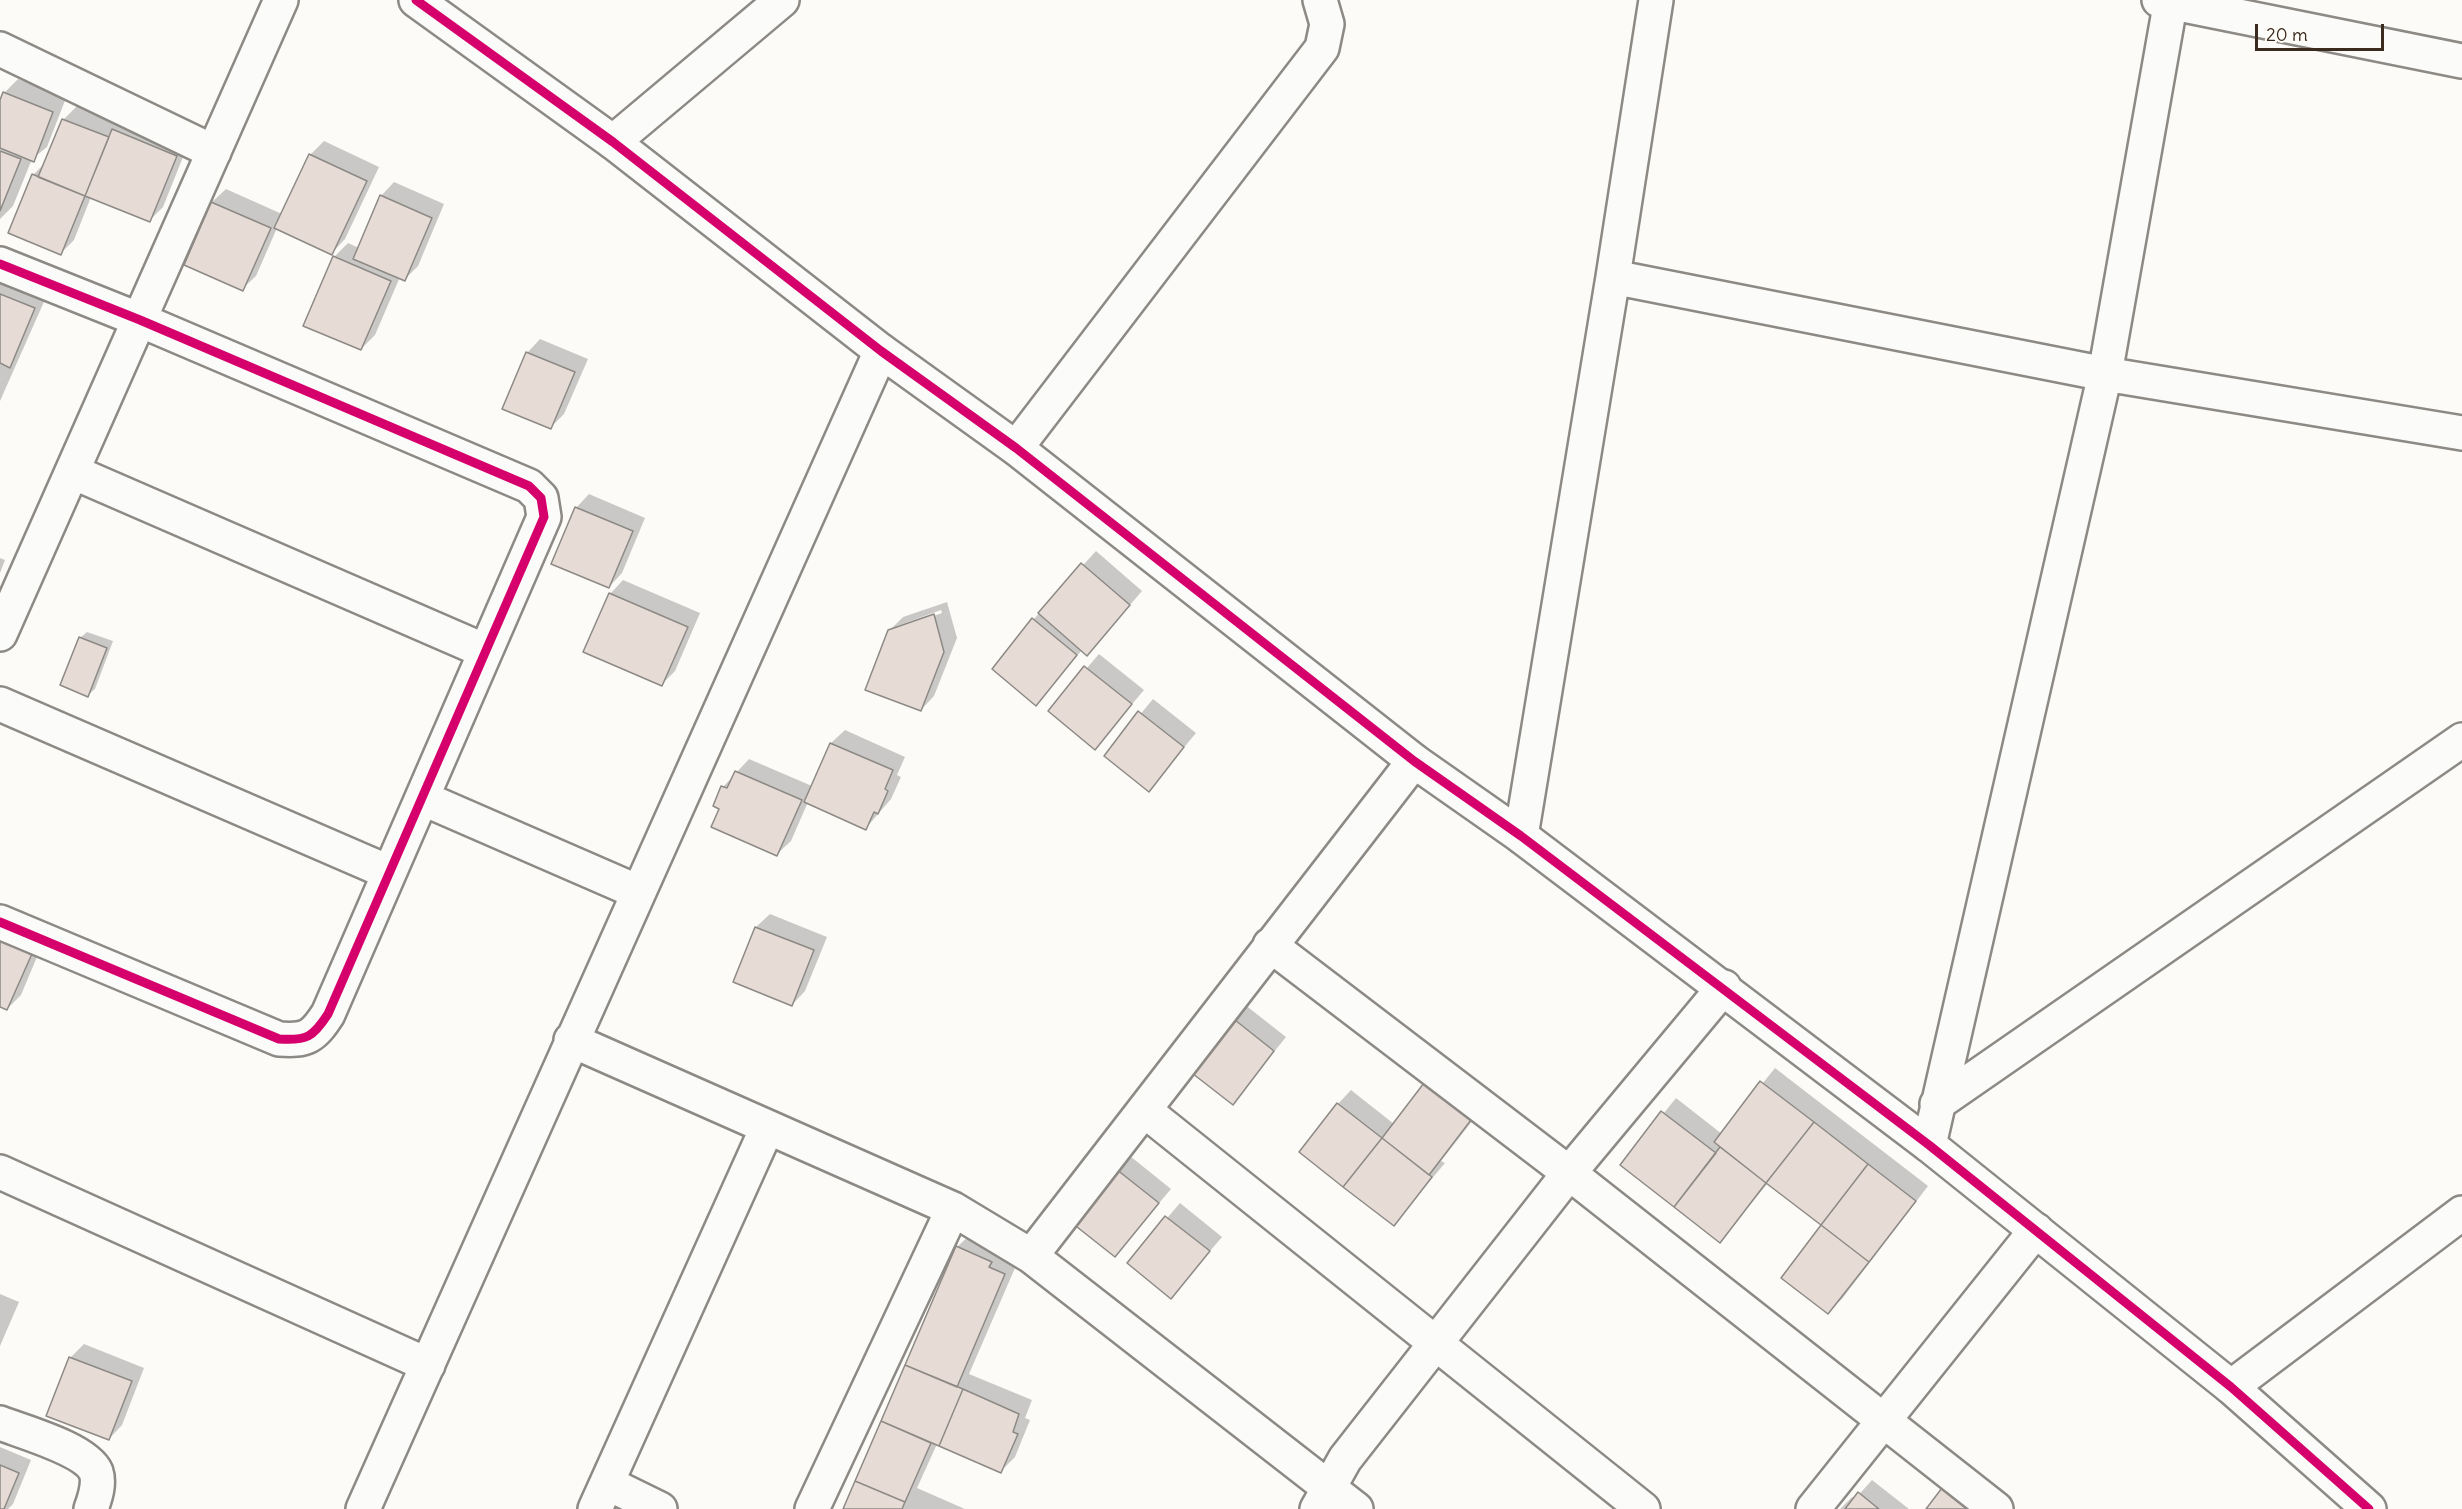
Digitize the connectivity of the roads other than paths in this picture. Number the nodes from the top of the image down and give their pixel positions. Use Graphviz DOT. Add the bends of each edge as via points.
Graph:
graph roads {
  1 [pos="281,0"];
  2 [pos="416,0"];
  3 [pos="783,0"];
  4 [pos="1320,0"];
  5 [pos="1656,0"];
  6 [pos="2167,1"];
  7 [pos="0,49"];
  8 [pos="2462,62"];
  9 [pos="613,142"];
  10 [pos="214,152"];
  11 [pos="0,264"];
  12 [pos="1614,277"];
  13 [pos="140,320"];
  14 [pos="881,351"];
  15 [pos="2104,374"];
  16 [pos="2462,433"];
  17 [pos="1016,448"];
  18 [pos="73,472"];
  19 [pos="0,634"];
  20 [pos="485,651"];
  21 [pos="0,704"];
  22 [pos="2462,740"];
  23 [pos="1414,761"];
  24 [pos="422,798"];
  25 [pos="1521,836"];
  26 [pos="388,872"];
  27 [pos="638,892"];
  28 [pos="0,922"];
  29 [pos="1270,945"];
  30 [pos="1724,987"];
  31 [pos="571,1040"];
  32 [pos="1938,1104"];
  33 [pos="1144,1110"];
  34 [pos="767,1128"];
  35 [pos="1929,1145"];
  36 [pos="0,1172"];
  37 [pos="1569,1173"];
  38 [pos="953,1209"];
  39 [pos="2462,1213"];
  40 [pos="2036,1230"];
  41 [pos="1032,1256"];
  42 [pos="1434,1345"];
  43 [pos="428,1365"];
  44 [pos="2231,1387"];
  45 [pos="1882,1420"];
  46 [pos="0,1423"];
  47 [pos="601,1496"];
  48 [pos="1322,1498"];
  49 [pos="91,1509"];
  50 [pos="363,1509"];
  51 [pos="660,1509"];
  52 [pos="812,1509"];
  53 [pos="1356,1509"];
  54 [pos="1643,1509"];
  55 [pos="1813,1509"];
  56 [pos="1996,1509"];
  57 [pos="2369,1509"];
  1 -- 10 [label="street"];
  2 -- 9 [label="street"];
  3 -- 9 [label="street"];
  4 -- 17 [label="street" via="1327,24 1322,48"];
  5 -- 12 [label="street"];
  6 -- 8 [label="street"];
  6 -- 15 [label="street"];
  7 -- 10 [label="street"];
  9 -- 14 [label="street"];
  10 -- 13 [label="street"];
  11 -- 13 [label="street"];
  12 -- 15 [label="street"];
  12 -- 25 [label="street"];
  13 -- 18 [label="street"];
  13 -- 20 [label="street" via="518,481 535,492 541,498 544,517"];
  14 -- 17 [label="street"];
  14 -- 27 [label="street"];
  15 -- 16 [label="street"];
  15 -- 32 [label="street"];
  17 -- 23 [label="street"];
  18 -- 19 [label="street"];
  18 -- 20 [label="street"];
  20 -- 24 [label="street"];
  21 -- 26 [label="street"];
  22 -- 32 [label="street"];
  23 -- 25 [label="street"];
  23 -- 29 [label="street"];
  24 -- 26 [label="street"];
  24 -- 27 [label="street"];
  25 -- 30 [label="street"];
  26 -- 28 [label="street" via="328,1014 317,1032 300,1041 279,1039"];
  27 -- 31 [label="street"];
  29 -- 33 [label="street"];
  29 -- 37 [label="street"];
  30 -- 35 [label="street"];
  30 -- 37 [label="street"];
  31 -- 34 [label="street"];
  31 -- 43 [label="street"];
  32 -- 35 [label="street"];
  33 -- 41 [label="street"];
  33 -- 42 [label="street"];
  34 -- 38 [label="street"];
  34 -- 47 [label="street"];
  35 -- 40 [label="street"];
  36 -- 43 [label="street"];
  37 -- 42 [label="street"];
  37 -- 45 [label="street"];
  38 -- 41 [label="street"];
  38 -- 52 [label="street"];
  39 -- 44 [label="street"];
  40 -- 44 [label="street"];
  40 -- 45 [label="street"];
  41 -- 48 [label="street"];
  42 -- 48 [label="street" via="1345,1459"];
  42 -- 54 [label="street"];
  43 -- 50 [label="street"];
  44 -- 57 [label="street"];
  45 -- 55 [label="street"];
  45 -- 56 [label="street"];
  46 -- 49 [label="street" via="81,1455 96,1472 97,1492"];
  47 -- 51 [label="street"];
  48 -- 53 [label="street"];
}
